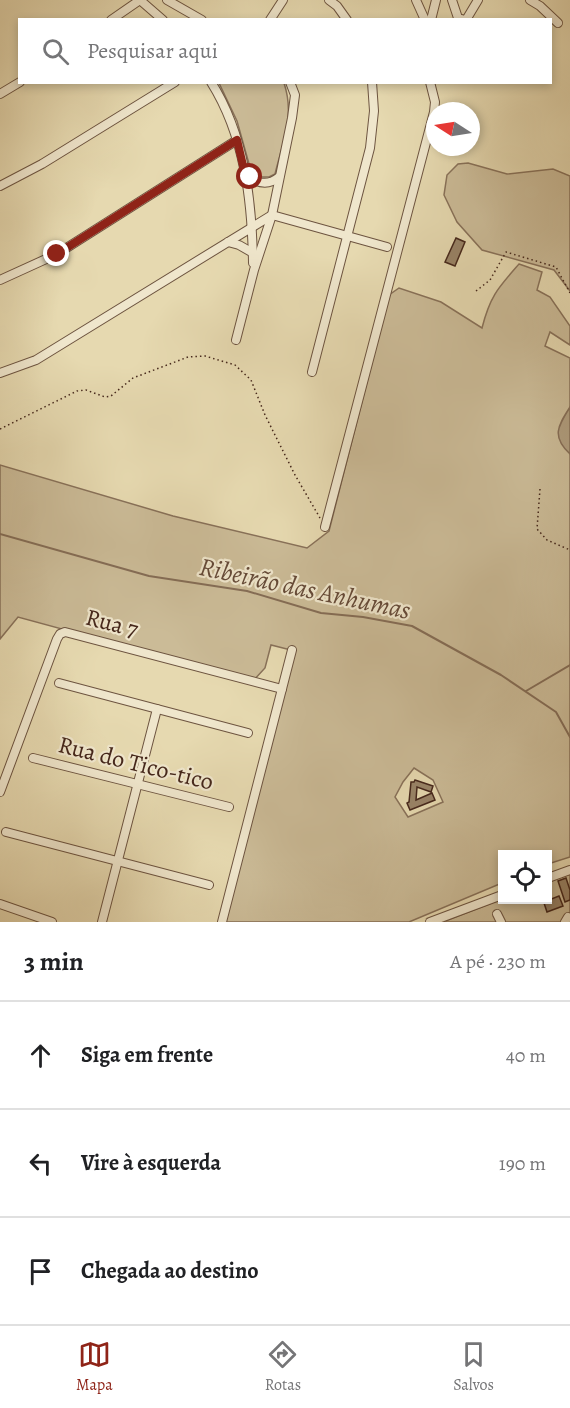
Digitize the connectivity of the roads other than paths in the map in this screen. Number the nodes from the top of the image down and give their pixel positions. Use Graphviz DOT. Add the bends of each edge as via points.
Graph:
graph roads {
  1 [pos="140,0"];
  2 [pos="167,0"];
  3 [pos="283,0"];
  4 [pos="329,0"];
  5 [pos="416,0"];
  6 [pos="436,0"];
  7 [pos="452,0"];
  8 [pos="478,0"];
  9 [pos="530,0"];
  10 [pos="114,18"];
  11 [pos="162,18"];
  12 [pos="198,18"];
  13 [pos="271,18"];
  14 [pos="346,18"];
  15 [pos="424,18"];
  16 [pos="431,18"];
  17 [pos="458,18"];
  18 [pos="467,18"];
  19 [pos="558,23"];
  20 [pos="18,82"];
  21 [pos="172,84"];
  22 [pos="212,84"];
  23 [pos="291,84"];
  24 [pos="372,84"];
  25 [pos="430,84"];
  26 [pos="0,94"];
  27 [pos="237,140"];
  28 [pos="245,174"];
  29 [pos="279,177"];
  30 [pos="0,186"];
  31 [pos="272,215"];
  32 [pos="252,228"];
  33 [pos="347,236"];
  34 [pos="228,242"];
  35 [pos="387,247"];
  36 [pos="253,253"];
  37 [pos="254,270"];
  38 [pos="0,280"];
  39 [pos="236,340"];
  40 [pos="312,372"];
  41 [pos="0,373"];
  42 [pos="325,527"];
  43 [pos="292,650"];
  44 [pos="59,683"];
  45 [pos="282,689"];
  46 [pos="157,709"];
  47 [pos="248,733"];
  48 [pos="33,758"];
  49 [pos="138,784"];
  50 [pos="0,792"];
  51 [pos="229,807"];
  52 [pos="6,832"];
  53 [pos="118,861"];
  54 [pos="570,870"];
  55 [pos="552,877"];
  56 [pos="209,885"];
  57 [pos="498,896"];
  58 [pos="0,904"];
  59 [pos="52,922"];
  60 [pos="102,922"];
  61 [pos="222,922"];
  62 [pos="430,922"];
  1 -- 10 [label="street"];
  1 -- 11 [label="street"];
  2 -- 12 [label="street"];
  3 -- 13 [label="street"];
  4 -- 14 [label="street"];
  5 -- 15 [label="street"];
  6 -- 16 [label="street"];
  7 -- 17 [label="street"];
  8 -- 18 [label="street"];
  9 -- 19 [label="street"];
  20 -- 26 [label="street"];
  21 -- 30 [label="street"];
  22 -- 27 [label="street"];
  23 -- 29 [label="street" via="295,95"];
  24 -- 33 [label="street" via="370,148"];
  25 -- 42 [label="street" via="434,112"];
  27 -- 28 [label="street"];
  27 -- 38 [label="street" via="57,254"];
  28 -- 29 [label="street" via="263,183"];
  28 -- 32 [label="street"];
  29 -- 31 [label="street"];
  31 -- 32 [label="street"];
  31 -- 33 [label="street"];
  31 -- 37 [label="street"];
  32 -- 34 [label="street"];
  32 -- 36 [label="street"];
  33 -- 35 [label="street"];
  33 -- 40 [label="street"];
  34 -- 36 [label="street"];
  34 -- 41 [label="street" via="36,360"];
  36 -- 37 [label="street"];
  37 -- 39 [label="street"];
  43 -- 45 [label="street"];
  44 -- 46 [label="street"];
  45 -- 50 [label="street, Rua 7" via="65,632 57,639"];
  45 -- 61 [label="street"];
  46 -- 47 [label="street"];
  46 -- 49 [label="street"];
  48 -- 49 [label="street, Rua do Tico-tico"];
  49 -- 51 [label="street, Rua do Tico-tico"];
  49 -- 53 [label="street"];
  52 -- 53 [label="street"];
  53 -- 56 [label="street"];
  53 -- 60 [label="street"];
  54 -- 55 [label="street"];
  57 -- 62 [label="street"];
  58 -- 59 [label="street"];
}
